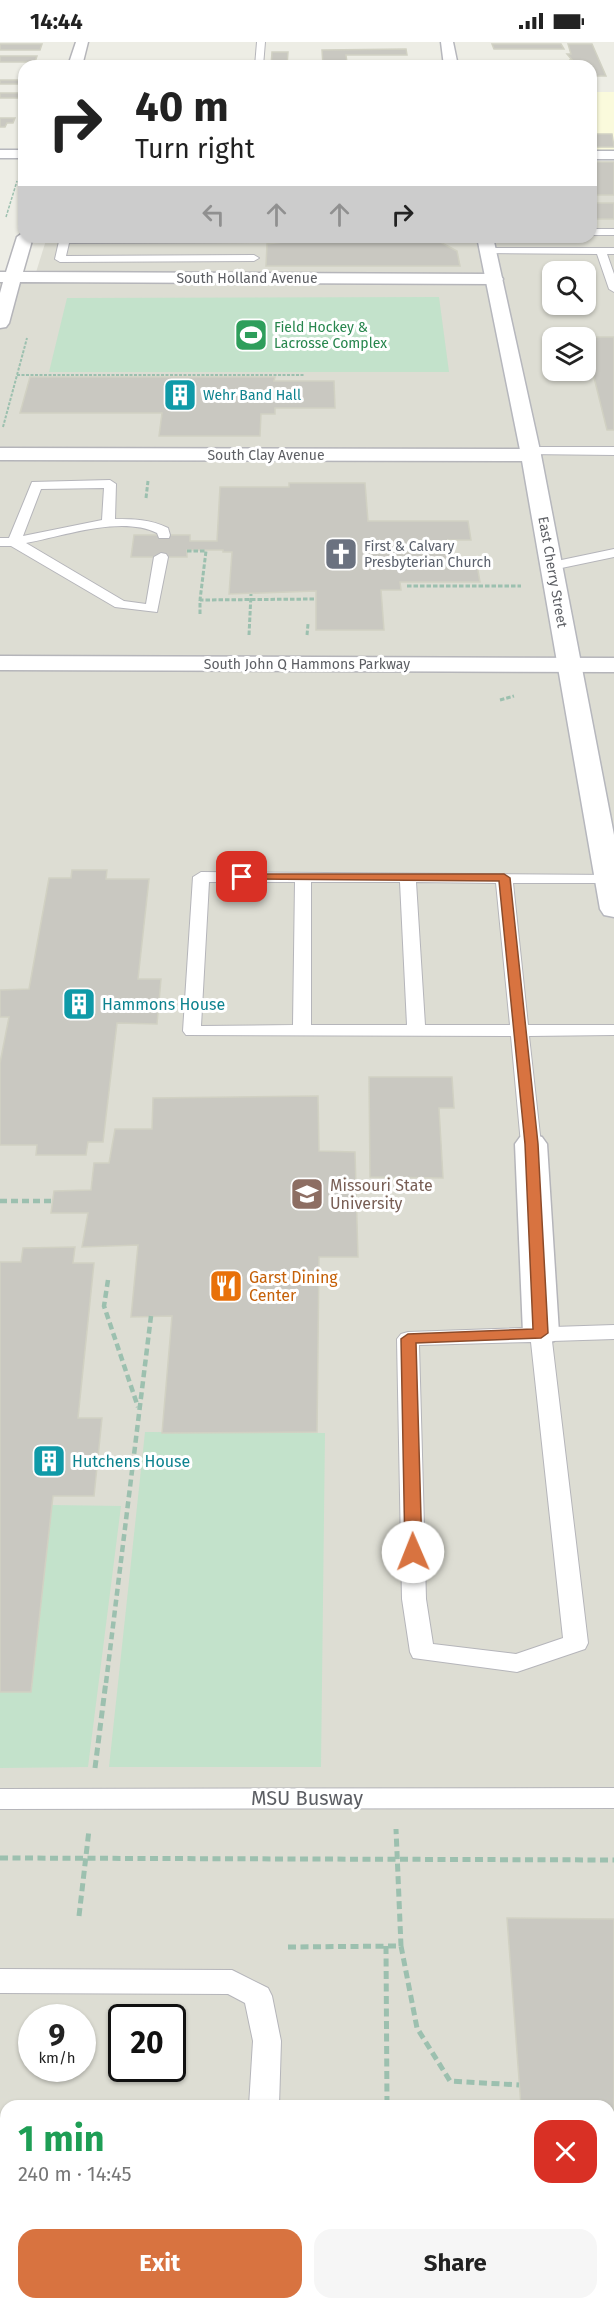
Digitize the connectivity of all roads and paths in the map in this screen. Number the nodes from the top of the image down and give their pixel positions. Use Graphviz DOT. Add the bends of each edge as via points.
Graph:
graph roads {
  1 [pos="82,42"];
  2 [pos="261,42"];
  3 [pos="447,42"];
  4 [pos="77,60"];
  5 [pos="260,60"];
  6 [pos="450,60"];
  7 [pos="0,154"];
  8 [pos="18,154"];
  9 [pos="597,155"];
  10 [pos="614,155"];
  11 [pos="16,181"];
  12 [pos="3,224"];
  13 [pos="597,232"];
  14 [pos="614,232"];
  15 [pos="22,243"];
  16 [pos="64,243"];
  17 [pos="254,243"];
  18 [pos="487,244"];
  19 [pos="601,251"];
  20 [pos="614,251"];
  21 [pos="254,258"];
  22 [pos="7,277"];
  23 [pos="255,278"];
  24 [pos="494,279"];
  25 [pos="614,289"];
  26 [pos="0,323"];
  27 [pos="29,330"];
  28 [pos="17,375"];
  29 [pos="305,375"];
  30 [pos="0,436"];
  31 [pos="614,451"];
  32 [pos="531,453"];
  33 [pos="0,454"];
  34 [pos="108,523"];
  35 [pos="164,535"];
  36 [pos="7,542"];
  37 [pos="187,551"];
  38 [pos="614,553"];
  39 [pos="161,557"];
  40 [pos="552,566"];
  41 [pos="407,586"];
  42 [pos="522,586"];
  43 [pos="251,594"];
  44 [pos="316,599"];
  45 [pos="200,600"];
  46 [pos="250,600"];
  47 [pos="200,614"];
  48 [pos="248,640"];
  49 [pos="0,663"];
  50 [pos="570,665"];
  51 [pos="614,665"];
  52 [pos="303,877"];
  53 [pos="408,878"];
  54 [pos="504,878"];
  55 [pos="612,895"];
  56 [pos="416,1030"];
  57 [pos="519,1030"];
  58 [pos="614,1030"];
  59 [pos="302,1031"];
  60 [pos="531,1144"];
  61 [pos="0,1201"];
  62 [pos="52,1201"];
  63 [pos="108,1280"];
  64 [pos="151,1316"];
  65 [pos="614,1332"];
  66 [pos="541,1333"];
  67 [pos="140,1410"];
  68 [pos="94,1774"];
  69 [pos="614,1797"];
  70 [pos="0,1799"];
  71 [pos="89,1827"];
  72 [pos="396,1828"];
  73 [pos="0,1858"];
  74 [pos="87,1858"];
  75 [pos="397,1859"];
  76 [pos="614,1860"];
  77 [pos="79,1916"];
  78 [pos="386,1946"];
  79 [pos="401,1946"];
  80 [pos="288,1947"];
  81 [pos="0,1981"];
  82 [pos="519,2085"];
  83 [pos="264,2100"];
  84 [pos="387,2100"];
  1 -- 4 [label="street"];
  2 -- 5 [label="lane"];
  3 -- 6 [label="street"];
  7 -- 8 [label="street"];
  9 -- 10 [label="street"];
  11 -- 12 [label="path"];
  13 -- 14 [label="lane"];
  15 -- 22 [label="street"];
  16 -- 21 [label="lane" via="60,259"];
  17 -- 21 [label="lane"];
  18 -- 19 [label="lane"];
  18 -- 24 [label="street, East Cherry Street"];
  19 -- 20 [label="lane"];
  19 -- 25 [label="lane"];
  21 -- 23 [label="lane"];
  22 -- 23 [label="street, South Holland Avenue"];
  22 -- 26 [label="street"];
  23 -- 24 [label="street, South Holland Avenue"];
  24 -- 32 [label="street, East Cherry Street"];
  27 -- 28 [label="path"];
  28 -- 29 [label="path"];
  28 -- 30 [label="path"];
  31 -- 32 [label="lane"];
  32 -- 33 [label="street, South Clay Avenue"];
  32 -- 40 [label="street, East Cherry Street"];
  34 -- 35 [label="lane" via="151,525"];
  34 -- 36 [label="lane"];
  34 -- 36 [label="lane" via="110,484 36,484"];
  36 -- 39 [label="lane" via="120,604 152,609"];
  37 -- 45 [label="path" via="206,551"];
  38 -- 40 [label="lane"];
  40 -- 50 [label="street, East Cherry Street"];
  41 -- 42 [label="path"];
  43 -- 46 [label="path"];
  44 -- 46 [label="path"];
  45 -- 46 [label="path"];
  45 -- 47 [label="path"];
  46 -- 48 [label="path"];
  49 -- 50 [label="street, South John Q Hammons Parkway"];
  50 -- 51 [label="street, South John Q Hammons Parkway"];
  50 -- 55 [label="street, East Cherry Street"];
  52 -- 53 [label="lane"];
  52 -- 59 [label="lane"];
  52 -- 59 [label="lane" via="201,877 192,1031"];
  53 -- 54 [label="lane"];
  53 -- 56 [label="lane"];
  54 -- 55 [label="lane"];
  54 -- 57 [label="lane"];
  56 -- 57 [label="lane"];
  56 -- 59 [label="lane"];
  57 -- 58 [label="lane"];
  57 -- 60 [label="lane"];
  60 -- 66 [label="street"];
  61 -- 62 [label="path"];
  63 -- 67 [label="path" via="104,1306"];
  64 -- 67 [label="path"];
  65 -- 66 [label="lane"];
  66 -- 66 [label="lane" via="576,1643 517,1663 422,1652 414,1599 408,1339"];
  67 -- 68 [label="path"];
  69 -- 70 [label="lane, MSU Busway"];
  71 -- 74 [label="path"];
  72 -- 75 [label="path"];
  73 -- 74 [label="path"];
  74 -- 75 [label="path"];
  74 -- 77 [label="path"];
  75 -- 76 [label="path"];
  75 -- 79 [label="path"];
  78 -- 79 [label="path"];
  78 -- 80 [label="path"];
  78 -- 84 [label="path"];
  79 -- 82 [label="path" via="417,2028 450,2081"];
  81 -- 83 [label="lane" via="232,1982 258,1996 267,2041"];
}
